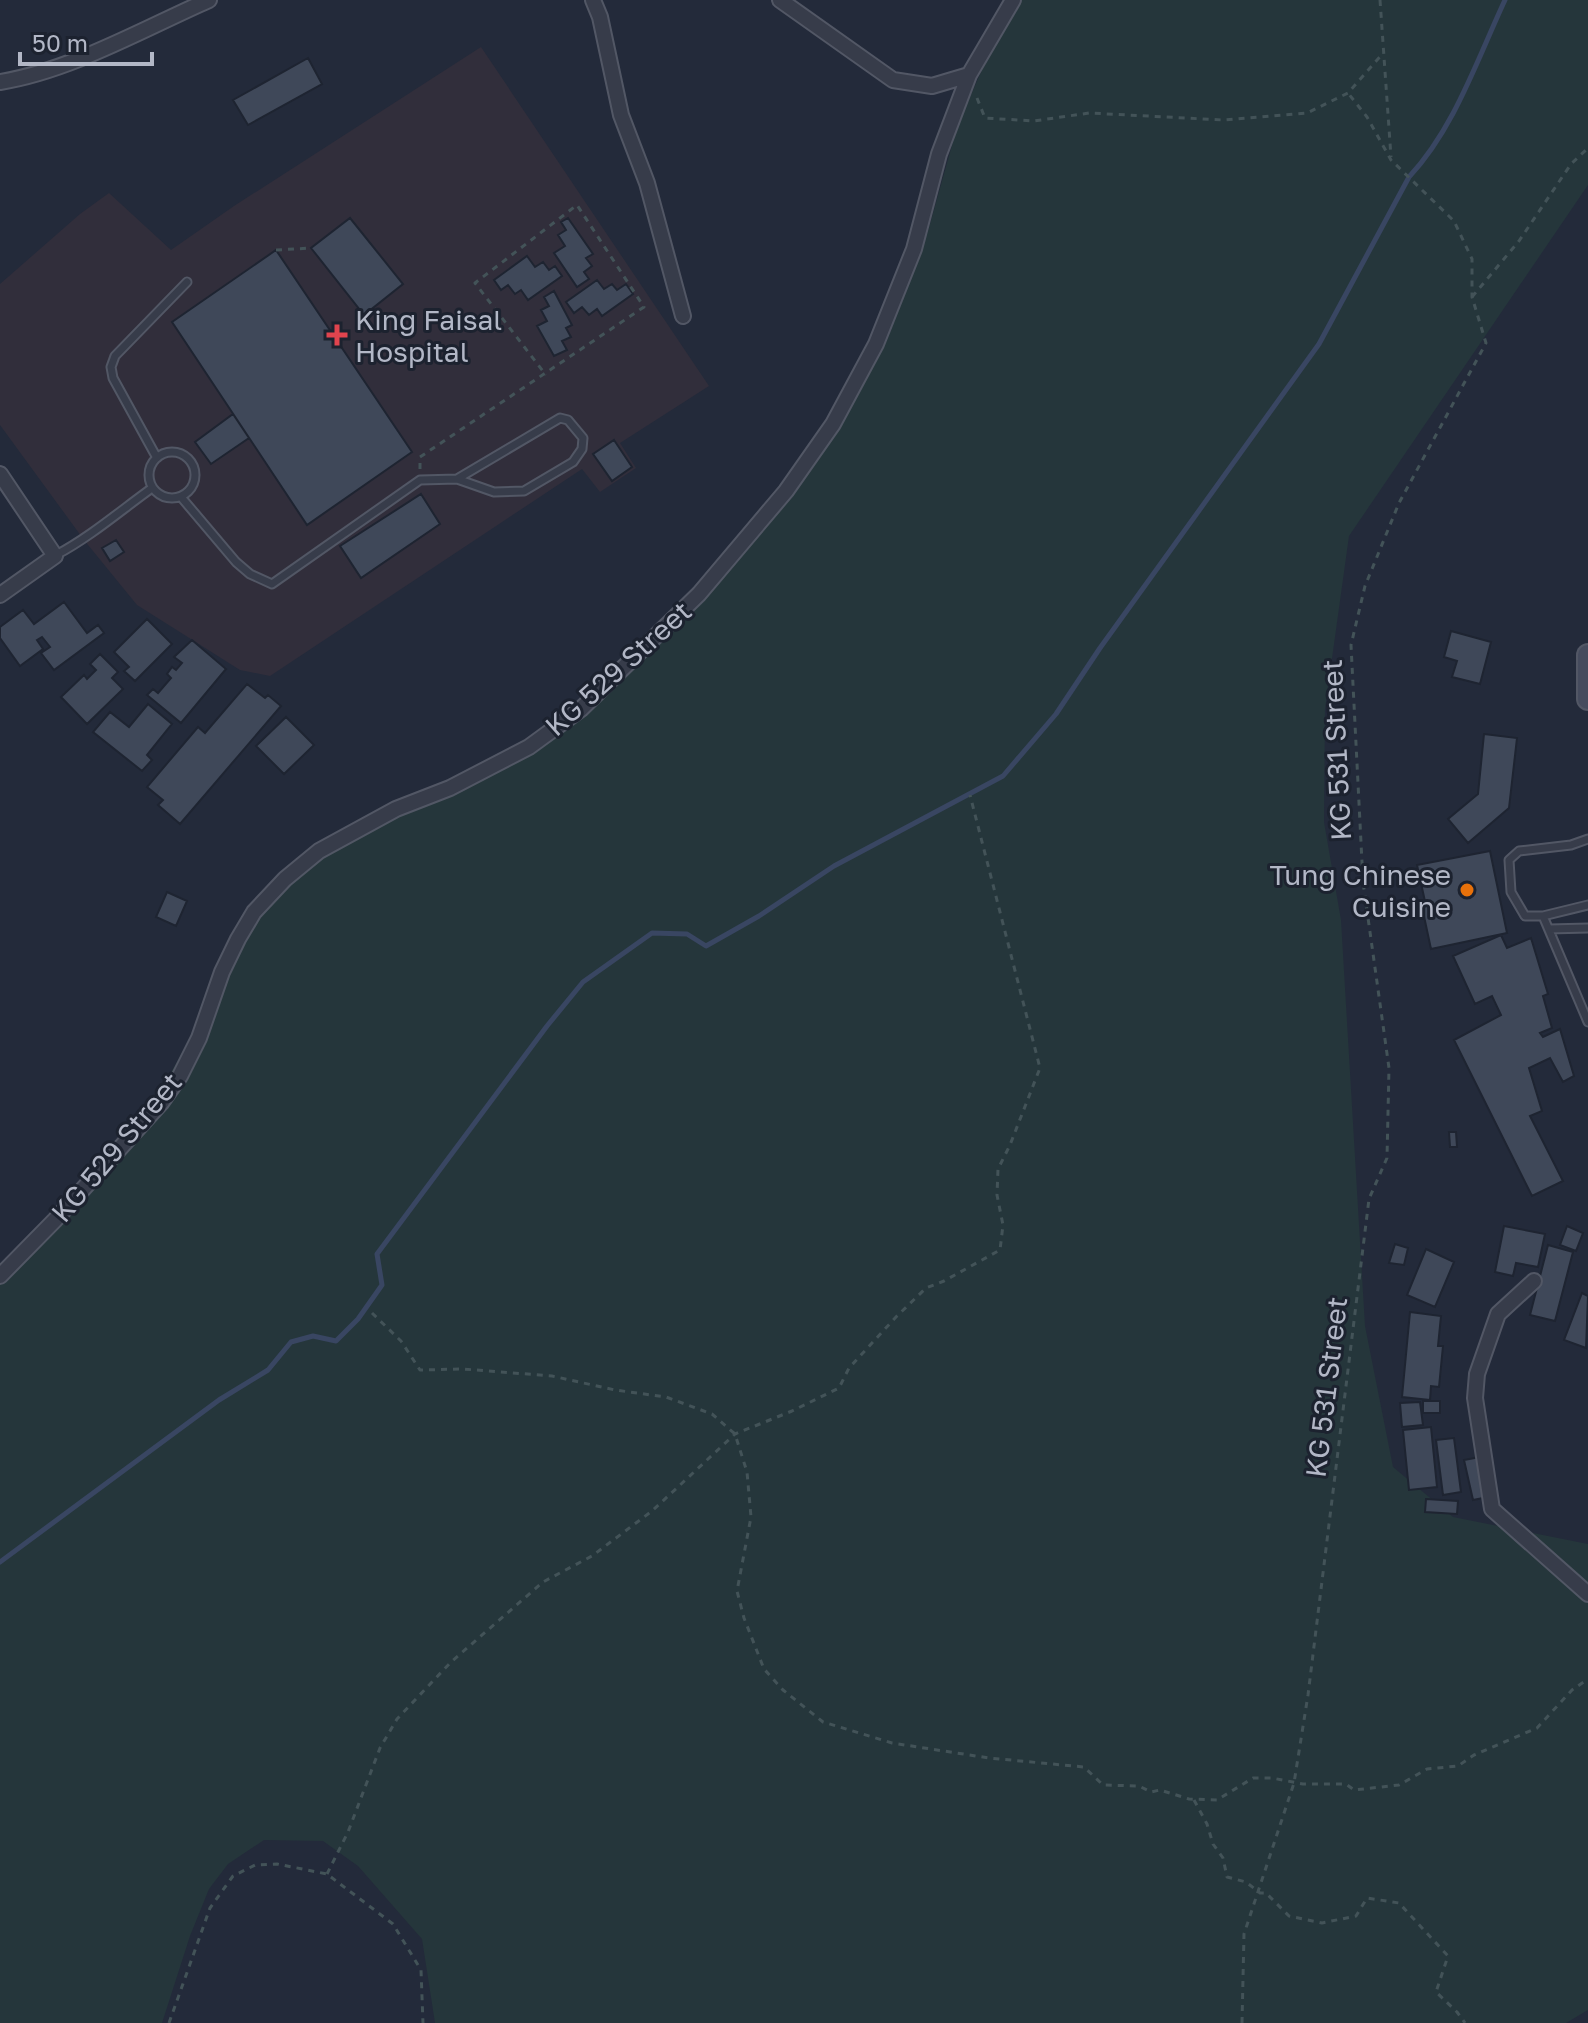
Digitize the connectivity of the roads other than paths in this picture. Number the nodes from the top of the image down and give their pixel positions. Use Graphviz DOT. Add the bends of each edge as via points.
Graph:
graph roads {
  1 [pos="209,0"];
  2 [pos="593,0"];
  3 [pos="780,0"];
  4 [pos="1013,0"];
  5 [pos="969,75"];
  6 [pos="0,82"];
  7 [pos="187,282"];
  8 [pos="683,316"];
  9 [pos="157,458"];
  10 [pos="0,474"];
  11 [pos="457,479"];
  12 [pos="152,488"];
  13 [pos="181,497"];
  14 [pos="55,556"];
  15 [pos="0,595"];
  16 [pos="1588,655"];
  17 [pos="1588,699"];
  18 [pos="1588,839"];
  19 [pos="1588,905"];
  20 [pos="1543,916"];
  21 [pos="1588,928"];
  22 [pos="1549,929"];
  23 [pos="1588,1022"];
  24 [pos="0,1276"];
  25 [pos="1534,1281"];
  26 [pos="1588,1594"];
  1 -- 6 [label="street" via="85,55"];
  2 -- 8 [label="street" via="621,115 647,183"];
  3 -- 5 [label="street" via="893,80 932,86"];
  4 -- 5 [label="street, KG 529 Street"];
  5 -- 24 [label="street, KG 529 Street" via="939,154 914,249 876,344 833,424 786,491 699,594 581,709 529,747 319,851 285,879 254,912 238,939 199,1038 161,1103"];
  7 -- 9 [label="lane" via="115,356 111,367"];
  9 -- 12 [label="lane" via="148,474"];
  9 -- 13 [label="lane" via="174,452 192,464 195,479"];
  10 -- 14 [label="street"];
  11 -- 11 [label="lane" via="494,492 524,491 573,462 583,438 560,418"];
  11 -- 13 [label="lane" via="420,480 272,584 236,562"];
  12 -- 13 [label="lane" via="165,498"];
  12 -- 14 [label="lane"];
  14 -- 15 [label="street"];
  16 -- 17 [label="street"];
  18 -- 20 [label="lane" via="1519,851 1509,860 1511,892 1525,916"];
  19 -- 20 [label="lane"];
  20 -- 22 [label="lane"];
  21 -- 22 [label="lane"];
  22 -- 23 [label="lane"];
  25 -- 26 [label="street" via="1498,1314 1477,1374 1475,1398 1492,1509"];
}
